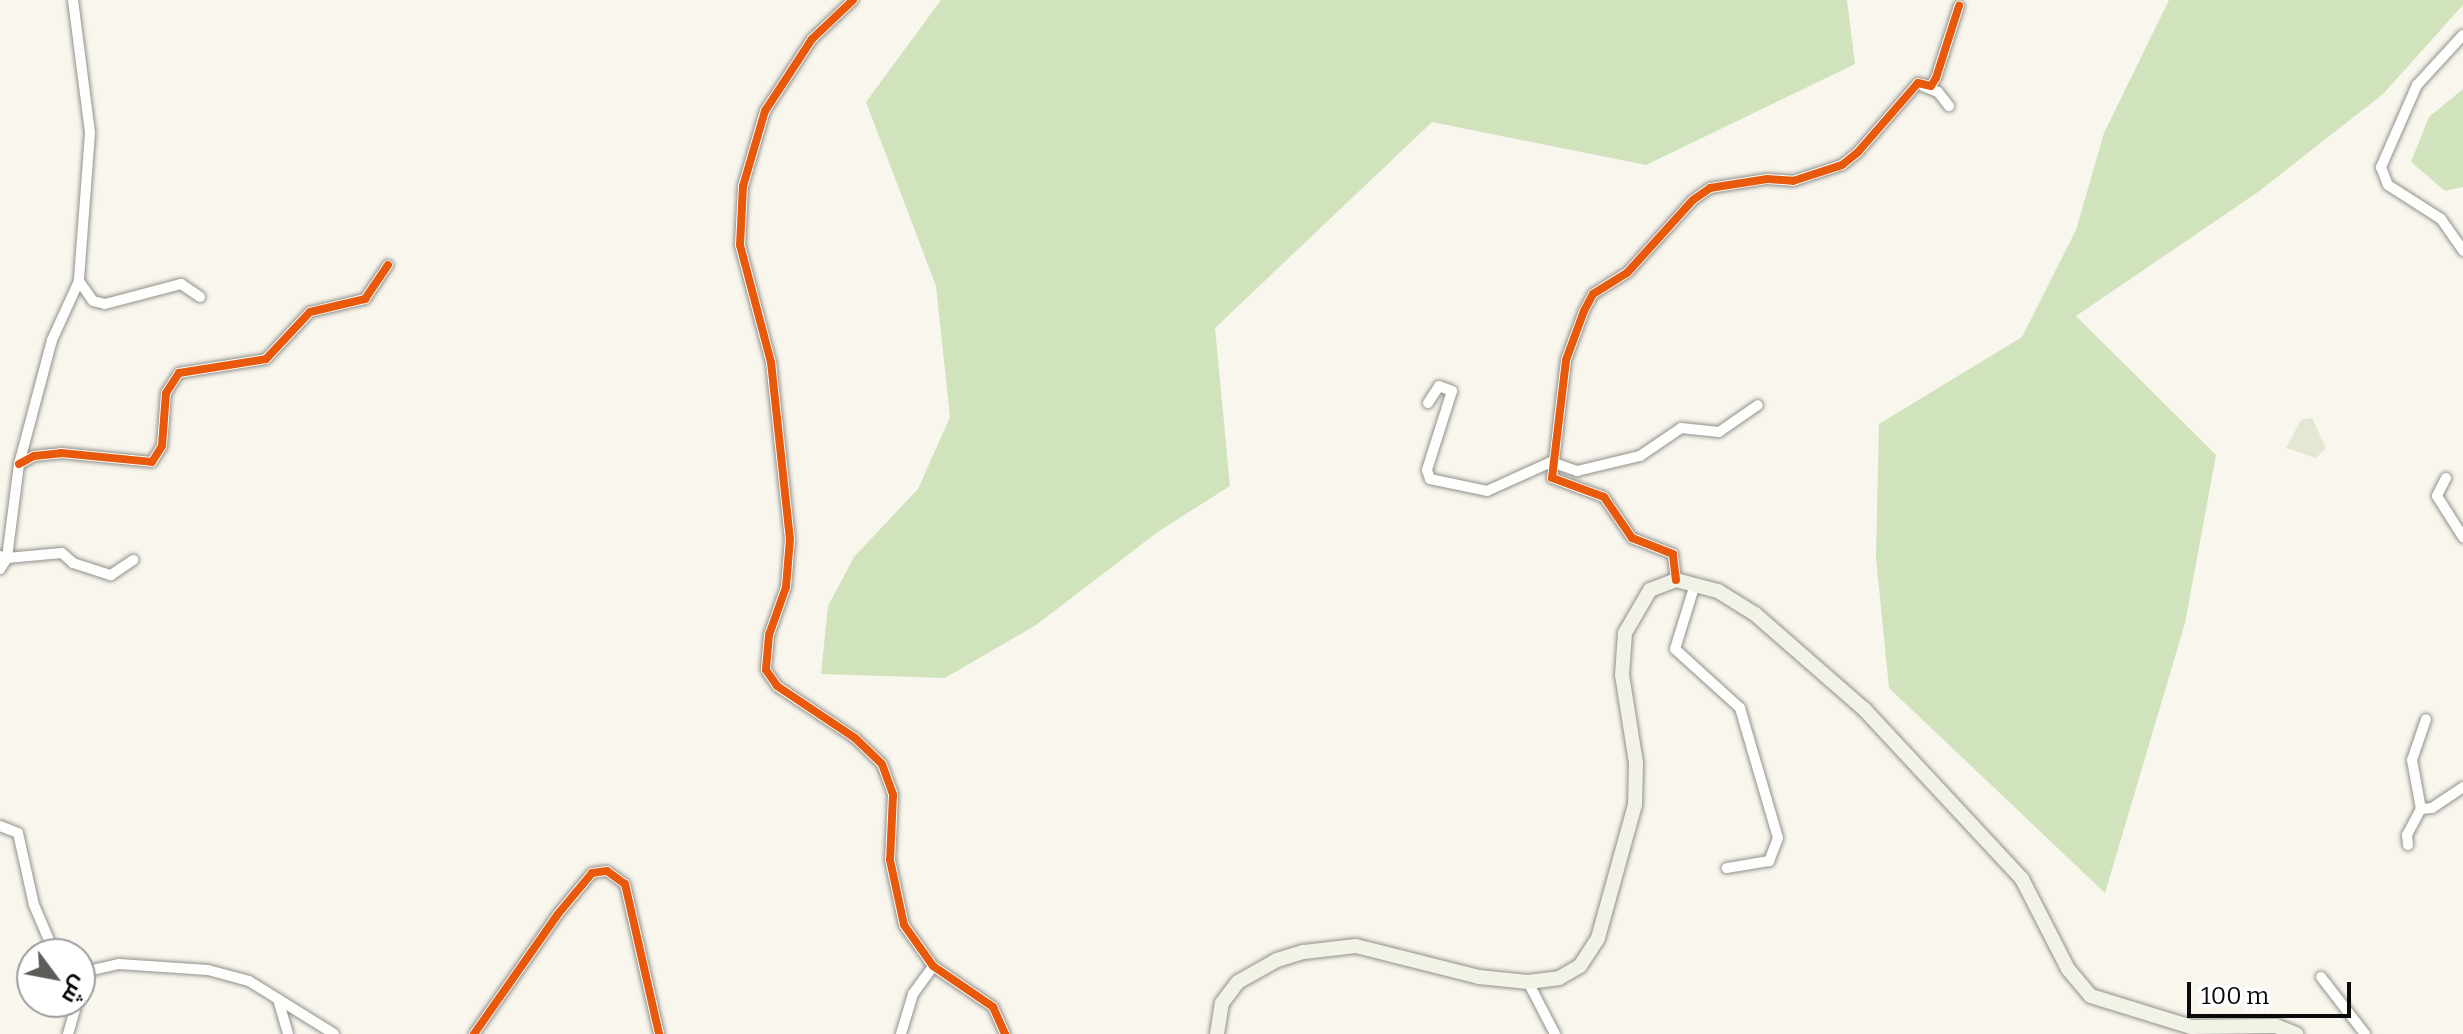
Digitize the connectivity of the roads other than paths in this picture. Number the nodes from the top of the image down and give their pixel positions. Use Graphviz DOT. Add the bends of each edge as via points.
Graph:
graph roads {
  1 [pos="73,0"];
  2 [pos="853,0"];
  3 [pos="1959,6"];
  4 [pos="2463,35"];
  5 [pos="1918,83"];
  6 [pos="1949,106"];
  7 [pos="2463,251"];
  8 [pos="388,265"];
  9 [pos="79,281"];
  10 [pos="200,297"];
  11 [pos="1428,403"];
  12 [pos="1758,405"];
  13 [pos="1551,462"];
  14 [pos="19,464"];
  15 [pos="2446,478"];
  16 [pos="2463,537"];
  17 [pos="4,557"];
  18 [pos="133,560"];
  19 [pos="0,569"];
  20 [pos="1676,580"];
  21 [pos="1695,584"];
  22 [pos="2426,719"];
  23 [pos="2463,787"];
  24 [pos="2421,809"];
  25 [pos="0,826"];
  26 [pos="2408,845"];
  27 [pos="1727,868"];
  28 [pos="48,938"];
  29 [pos="933,966"];
  30 [pos="96,969"];
  31 [pos="2321,977"];
  32 [pos="1528,982"];
  33 [pos="278,999"];
  34 [pos="2212,1032"];
  35 [pos="288,1034"];
  36 [pos="334,1034"];
  37 [pos="474,1034"];
  38 [pos="659,1034"];
  39 [pos="901,1034"];
  40 [pos="1005,1034"];
  41 [pos="1217,1034"];
  42 [pos="1555,1034"];
  43 [pos="2296,1034"];
  44 [pos="2365,1034"];
  1 -- 9 [label="street" via="90,133"];
  2 -- 29 [label="street" via="812,39 765,111 743,186 740,245 771,362 790,539 786,587 769,635 766,670 777,686 855,738 882,764 893,795 890,860 899,913"];
  3 -- 5 [label="street" via="1942,69 1931,86"];
  4 -- 7 [label="street" via="2417,85 2381,167 2388,185 2441,219"];
  5 -- 6 [label="street" via="1938,92"];
  5 -- 13 [label="street" via="1842,165 1793,181 1756,180 1710,188 1627,273 1593,294 1568,351"];
  8 -- 14 [label="street" via="365,299 310,312 266,359 179,373 166,393 162,446 152,462 61,453"];
  9 -- 10 [label="street" via="93,301 105,304 181,284"];
  9 -- 14 [label="street" via="52,340"];
  11 -- 13 [label="street" via="1439,386 1452,391 1427,470 1430,479 1487,491"];
  12 -- 13 [label="street" via="1734,426 1719,432 1681,428 1640,456 1577,471"];
  13 -- 20 [label="street" via="1552,478 1599,494 1627,534 1673,554"];
  14 -- 17 [label="street"];
  15 -- 16 [label="street" via="2437,496"];
  17 -- 18 [label="street" via="62,553 73,563 111,575"];
  17 -- 19 [label="street"];
  20 -- 21 [label="main road"];
  20 -- 32 [label="main road" via="1650,590 1625,633 1622,675 1636,763 1635,805 1598,938 1569,974"];
  21 -- 27 [label="street" via="1675,649 1740,708 1778,838 1769,861"];
  21 -- 34 [label="main road" via="1731,599 1779,632 1937,784 2022,879 2068,969 2091,996"];
  22 -- 24 [label="street" via="2412,760"];
  23 -- 24 [label="street" via="2432,808"];
  24 -- 26 [label="street" via="2407,835"];
  25 -- 28 [label="street" via="18,833 34,905"];
  29 -- 39 [label="street" via="913,994"];
  29 -- 40 [label="street" via="993,1007"];
  30 -- 33 [label="street" via="119,964 208,970 249,981"];
  31 -- 44 [label="street"];
  32 -- 41 [label="main road" via="1479,977 1356,946 1304,952 1238,982 1222,1003"];
  32 -- 42 [label="street"];
  33 -- 35 [label="street"];
  33 -- 36 [label="street"];
  34 -- 43 [label="main road" via="2276,1026"];
  37 -- 38 [label="street" via="558,914 592,873 607,871 625,884"];
}
